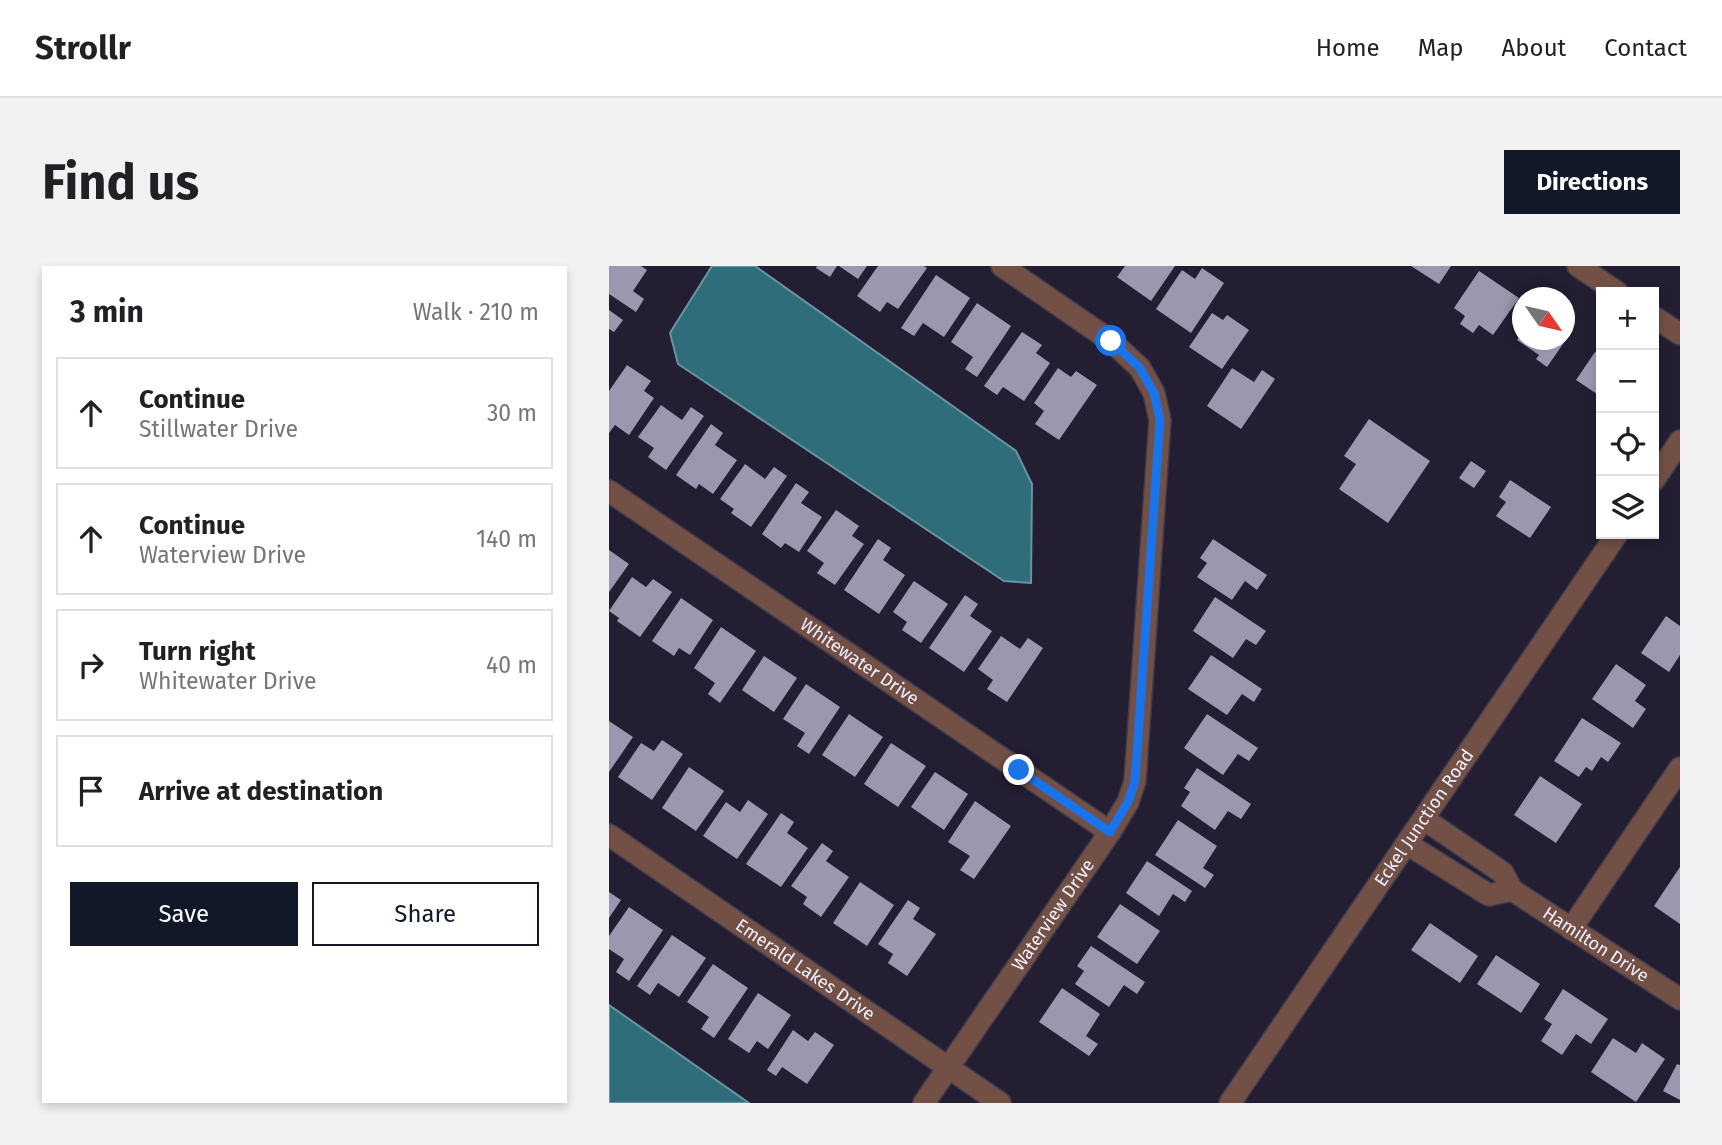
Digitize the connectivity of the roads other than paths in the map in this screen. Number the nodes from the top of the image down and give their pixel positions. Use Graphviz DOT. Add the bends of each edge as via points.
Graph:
graph roads {
  1 [pos="1002,266"];
  2 [pos="1578,266"];
  3 [pos="1610,287"];
  4 [pos="1659,320"];
  5 [pos="1680,334"];
  6 [pos="1680,441"];
  7 [pos="1657,476"];
  8 [pos="609,491"];
  9 [pos="1614,539"];
  10 [pos="1680,768"];
  11 [pos="1424,819"];
  12 [pos="1110,832"];
  13 [pos="609,835"];
  14 [pos="1407,844"];
  15 [pos="1512,890"];
  16 [pos="1571,929"];
  17 [pos="1680,999"];
  18 [pos="949,1068"];
  19 [pos="924,1103"];
  20 [pos="1000,1103"];
  21 [pos="1230,1103"];
  1 -- 12 [label="street, Waterview Drive" via="1111,341 1140,368 1154,393 1160,420 1135,781"];
  2 -- 3 [label="street"];
  4 -- 5 [label="street"];
  6 -- 7 [label="street"];
  8 -- 12 [label="street, Whitewater Drive"];
  9 -- 11 [label="street, Eckel Junction Road"];
  10 -- 16 [label="street"];
  11 -- 14 [label="street, Eckel Junction Road"];
  11 -- 15 [label="street, Hamilton Drive" via="1503,873"];
  12 -- 18 [label="street, Waterview Drive"];
  13 -- 18 [label="street, Emerald Lakes Drive"];
  14 -- 15 [label="street" via="1489,895"];
  14 -- 21 [label="street, Eckel Junction Road"];
  15 -- 16 [label="street, Hamilton Drive"];
  16 -- 17 [label="street, Hamilton Drive"];
  18 -- 19 [label="street, Waterview Drive"];
  18 -- 20 [label="street, Emerald Lakes Drive"];
}
